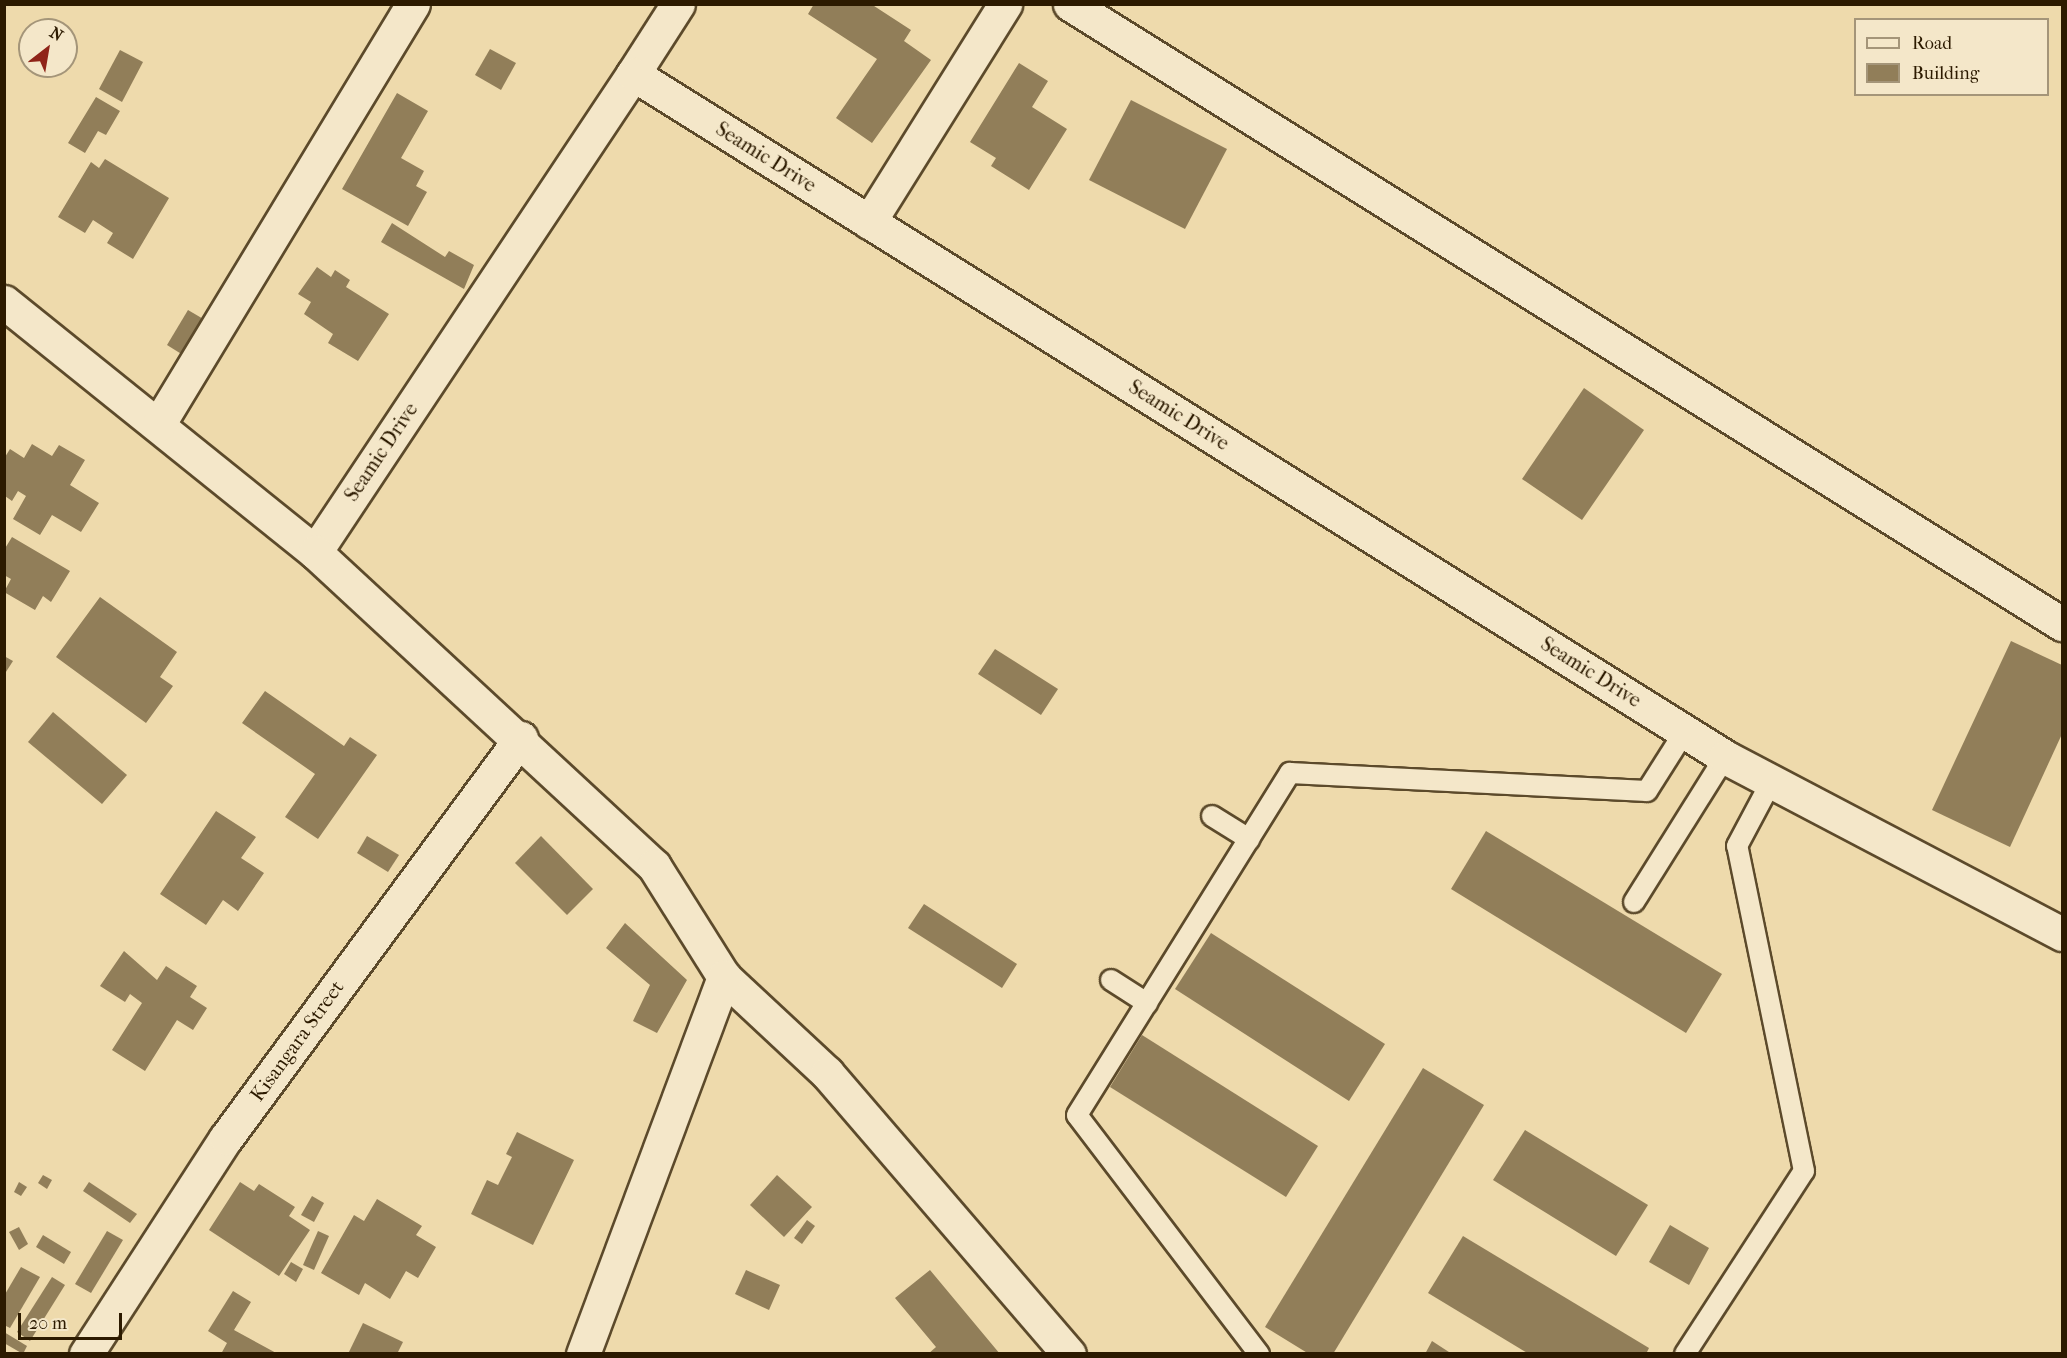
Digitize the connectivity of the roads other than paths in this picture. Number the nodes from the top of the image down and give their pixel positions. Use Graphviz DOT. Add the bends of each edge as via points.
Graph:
graph roads {
  1 [pos="413,4"];
  2 [pos="678,4"];
  3 [pos="1005,4"];
  4 [pos="1070,4"];
  5 [pos="633,74"];
  6 [pos="868,222"];
  7 [pos="9,317"];
  8 [pos="158,425"];
  9 [pos="315,552"];
  10 [pos="2062,624"];
  11 [pos="1685,731"];
  12 [pos="521,738"];
  13 [pos="1725,757"];
  14 [pos="1770,784"];
  15 [pos="1212,816"];
  16 [pos="1249,839"];
  17 [pos="1634,902"];
  18 [pos="2062,934"];
  19 [pos="724,977"];
  20 [pos="1111,980"];
  21 [pos="1147,1003"];
  22 [pos="1690,1352"];
  23 [pos="86,1353"];
  24 [pos="583,1353"];
  25 [pos="1069,1353"];
  26 [pos="1259,1353"];
  1 -- 8 [label="street"];
  2 -- 5 [label="street"];
  3 -- 6 [label="street"];
  4 -- 10 [label="street"];
  5 -- 6 [label="street, Seamic Drive"];
  5 -- 9 [label="street, Seamic Drive"];
  6 -- 11 [label="street, Seamic Drive"];
  7 -- 8 [label="street"];
  8 -- 9 [label="street"];
  9 -- 12 [label="street"];
  11 -- 13 [label="street, Seamic Drive"];
  11 -- 16 [label="lane" via="1647,790 1290,773"];
  12 -- 19 [label="street" via="654,866"];
  12 -- 23 [label="street, Kisangara Street" via="226,1138"];
  13 -- 14 [label="street, Seamic Drive"];
  13 -- 17 [label="lane"];
  14 -- 18 [label="street, Seamic Drive"];
  14 -- 22 [label="lane" via="1737,846 1804,1171"];
  15 -- 16 [label="lane"];
  16 -- 21 [label="lane"];
  19 -- 24 [label="street"];
  19 -- 25 [label="street" via="826,1073"];
  20 -- 21 [label="lane"];
  21 -- 26 [label="lane" via="1077,1115"];
}
